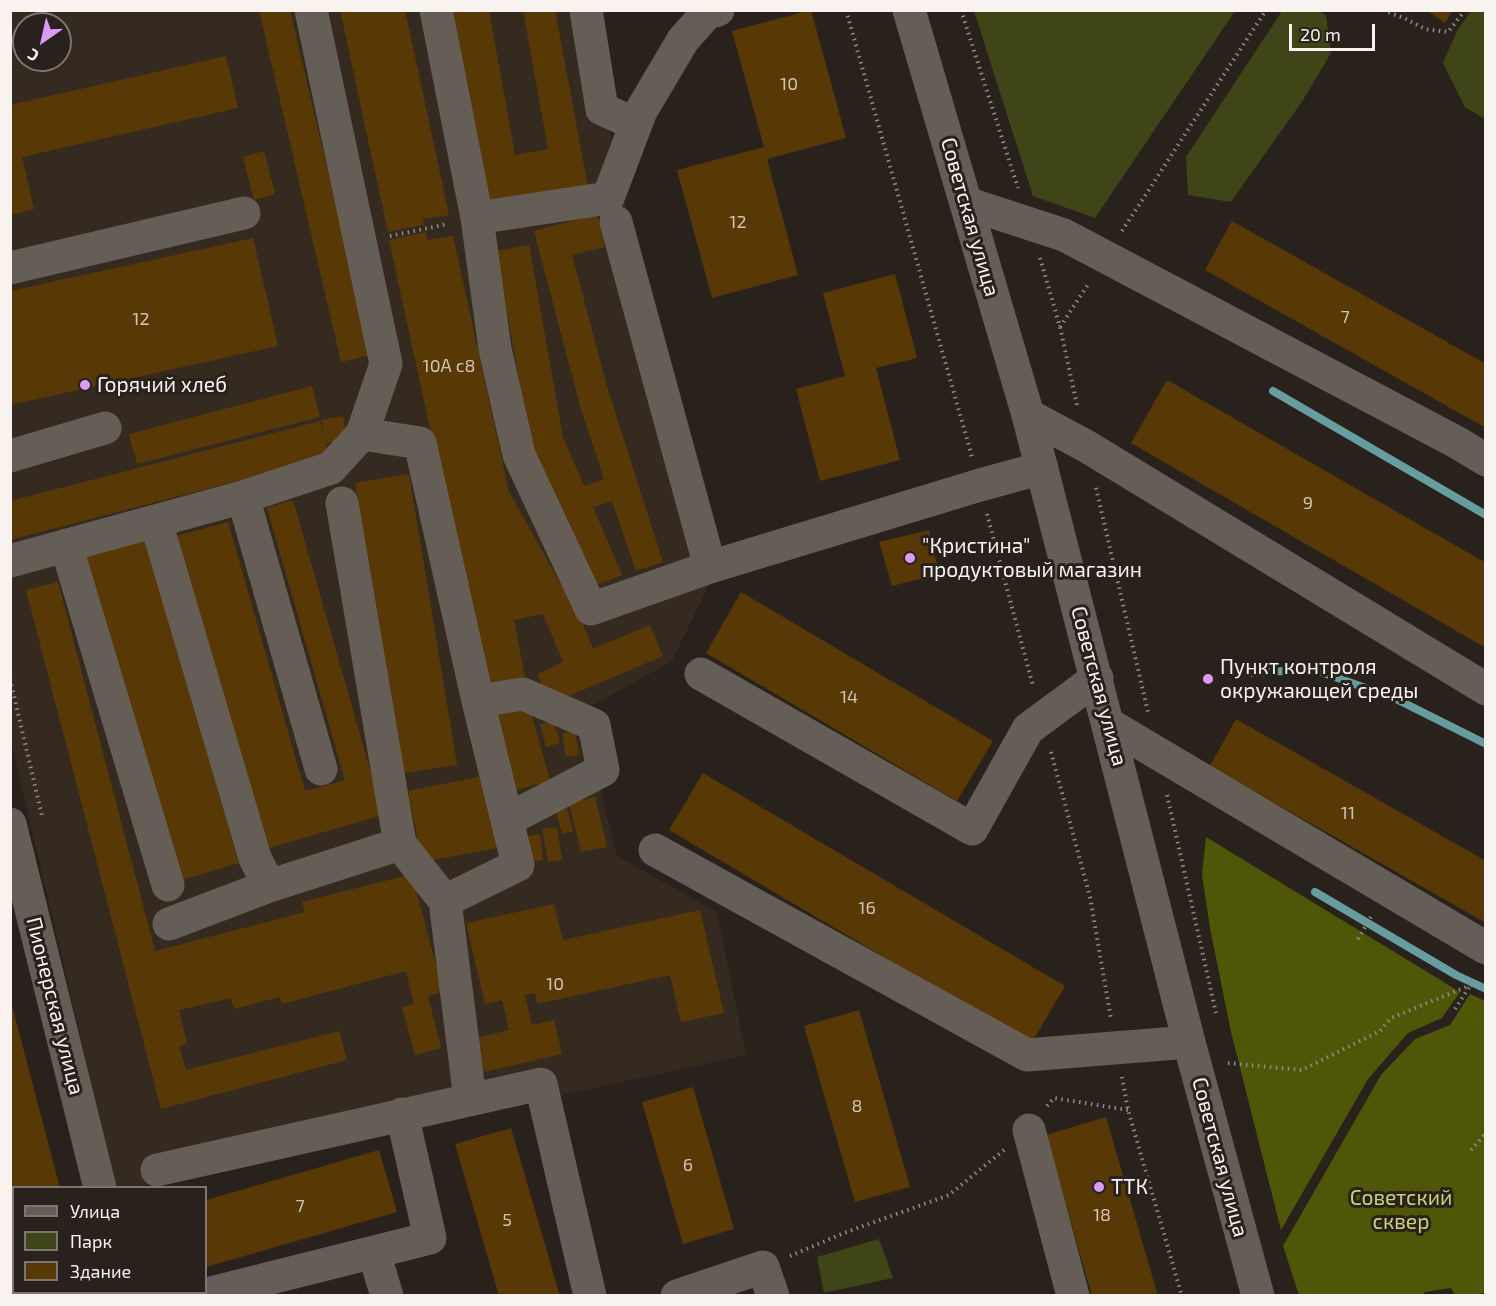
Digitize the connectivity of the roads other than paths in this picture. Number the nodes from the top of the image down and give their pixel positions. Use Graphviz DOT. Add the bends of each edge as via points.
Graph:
graph roads {
  1 [pos="311,10"];
  2 [pos="436,10"];
  3 [pos="586,10"];
  4 [pos="718,10"];
  5 [pos="909,10"];
  6 [pos="636,124"];
  7 [pos="966,203"];
  8 [pos="244,213"];
  9 [pos="477,218"];
  10 [pos="616,222"];
  11 [pos="10,268"];
  12 [pos="1028,415"];
  13 [pos="105,428"];
  14 [pos="362,435"];
  15 [pos="10,456"];
  16 [pos="1485,460"];
  17 [pos="1042,468"];
  18 [pos="243,497"];
  19 [pos="342,503"];
  20 [pos="156,522"];
  21 [pos="66,545"];
  22 [pos="10,561"];
  23 [pos="710,567"];
  24 [pos="701,674"];
  25 [pos="1097,678"];
  26 [pos="1485,689"];
  27 [pos="478,701"];
  28 [pos="1110,725"];
  29 [pos="321,769"];
  30 [pos="507,820"];
  31 [pos="10,824"];
  32 [pos="400,844"];
  33 [pos="655,850"];
  34 [pos="168,885"];
  35 [pos="269,886"];
  36 [pos="445,901"];
  37 [pos="169,924"];
  38 [pos="1485,948"];
  39 [pos="1190,1042"];
  40 [pos="470,1099"];
  41 [pos="402,1114"];
  42 [pos="1029,1130"];
  43 [pos="157,1170"];
  44 [pos="100,1186"];
  45 [pos="374,1253"];
  46 [pos="768,1281"];
  47 [pos="199,1296"];
  48 [pos="387,1296"];
  49 [pos="590,1296"];
  50 [pos="677,1296"];
  51 [pos="1073,1296"];
  52 [pos="1258,1296"];
  1 -- 14 [label="street" via="386,364"];
  2 -- 9 [label="street"];
  3 -- 6 [label="street" via="602,109"];
  4 -- 6 [label="street" via="707,13 682,40"];
  5 -- 7 [label="street, Советская улица"];
  6 -- 9 [label="street" via="608,198"];
  7 -- 12 [label="street, Советская улица"];
  7 -- 16 [label="street" via="1064,235"];
  8 -- 11 [label="street"];
  9 -- 23 [label="street" via="495,349 519,455 591,609"];
  10 -- 23 [label="street"];
  12 -- 17 [label="street, Советская улица"];
  12 -- 26 [label="street" via="1086,446"];
  13 -- 15 [label="street"];
  14 -- 18 [label="street" via="331,468"];
  14 -- 27 [label="street" via="420,443"];
  17 -- 23 [label="street"];
  17 -- 25 [label="street, Советская улица"];
  18 -- 20 [label="street"];
  18 -- 29 [label="street"];
  19 -- 32 [label="street"];
  20 -- 21 [label="street"];
  20 -- 35 [label="street" via="255,858"];
  21 -- 22 [label="street"];
  21 -- 34 [label="street"];
  24 -- 25 [label="street" via="972,829 1028,729"];
  25 -- 28 [label="street, Советская улица"];
  27 -- 30 [label="street"];
  27 -- 30 [label="street" via="523,694 594,725 603,770"];
  28 -- 38 [label="street"];
  28 -- 39 [label="street, Советская улица"];
  30 -- 36 [label="street" via="518,866"];
  31 -- 44 [label="street, Пионерская улица"];
  32 -- 35 [label="street"];
  32 -- 36 [label="street"];
  33 -- 39 [label="street" via="1028,1055"];
  35 -- 37 [label="street"];
  36 -- 40 [label="street"];
  39 -- 52 [label="street, Советская улица"];
  40 -- 41 [label="street"];
  40 -- 49 [label="street" via="541,1084"];
  41 -- 43 [label="street"];
  41 -- 45 [label="street" via="430,1238"];
  42 -- 51 [label="street"];
  45 -- 47 [label="street"];
  45 -- 48 [label="street"];
  46 -- 50 [label="street"];
}
